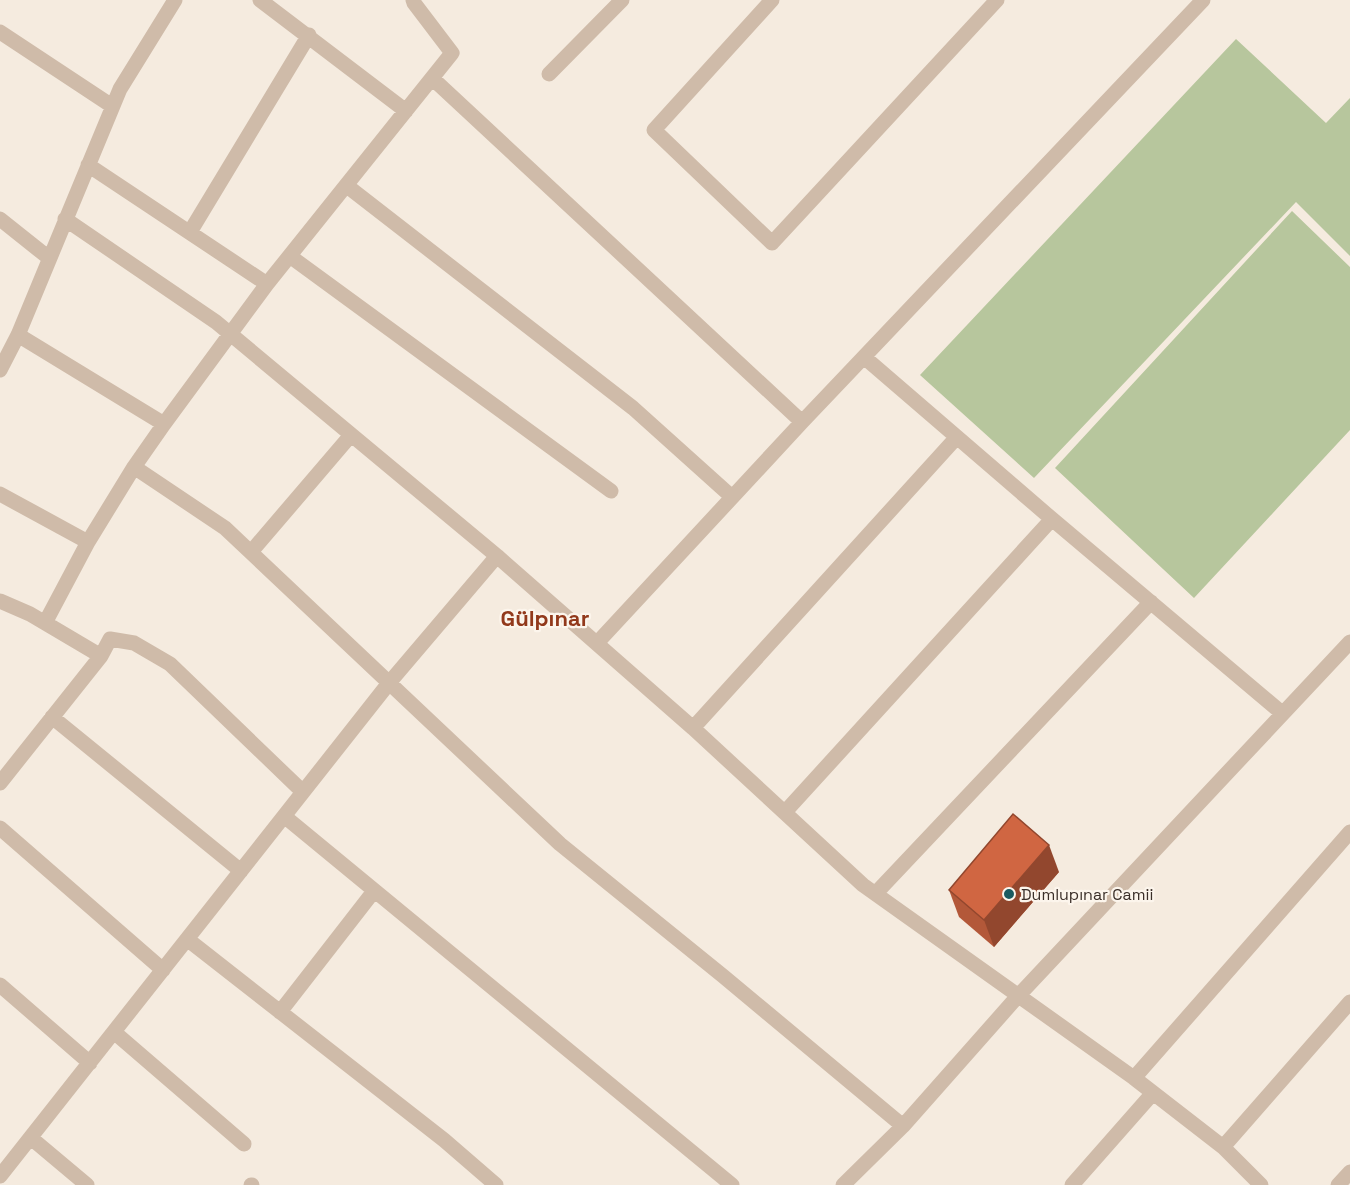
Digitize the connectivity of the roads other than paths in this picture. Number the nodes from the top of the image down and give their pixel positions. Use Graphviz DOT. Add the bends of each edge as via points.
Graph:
graph roads {
  1 [pos="175,0"];
  2 [pos="260,0"];
  3 [pos="413,0"];
  4 [pos="622,0"];
  5 [pos="772,0"];
  6 [pos="997,0"];
  7 [pos="1203,0"];
  8 [pos="0,32"];
  9 [pos="309,35"];
  10 [pos="549,74"];
  11 [pos="432,78"];
  12 [pos="112,106"];
  13 [pos="406,111"];
  14 [pos="88,165"];
  15 [pos="346,186"];
  16 [pos="0,219"];
  17 [pos="65,219"];
  18 [pos="190,232"];
  19 [pos="291,257"];
  20 [pos="49,258"];
  21 [pos="267,284"];
  22 [pos="230,334"];
  23 [pos="18,335"];
  24 [pos="864,357"];
  25 [pos="0,370"];
  26 [pos="802,422"];
  27 [pos="164,424"];
  28 [pos="351,435"];
  29 [pos="957,437"];
  30 [pos="134,467"];
  31 [pos="611,491"];
  32 [pos="0,494"];
  33 [pos="732,497"];
  34 [pos="1052,519"];
  35 [pos="88,542"];
  36 [pos="251,552"];
  37 [pos="497,556"];
  38 [pos="0,601"];
  39 [pos="1151,602"];
  40 [pos="45,623"];
  41 [pos="1350,642"];
  42 [pos="597,644"];
  43 [pos="101,656"];
  44 [pos="389,683"];
  45 [pos="1282,713"];
  46 [pos="52,717"];
  47 [pos="693,728"];
  48 [pos="0,783"];
  49 [pos="303,792"];
  50 [pos="785,812"];
  51 [pos="284,816"];
  52 [pos="0,828"];
  53 [pos="1350,832"];
  54 [pos="241,871"];
  55 [pos="374,891"];
  56 [pos="876,894"];
  57 [pos="187,939"];
  58 [pos="163,970"];
  59 [pos="0,986"];
  60 [pos="1018,996"];
  61 [pos="1350,1002"];
  62 [pos="280,1012"];
  63 [pos="114,1032"];
  64 [pos="90,1063"];
  65 [pos="1134,1078"];
  66 [pos="1153,1093"];
  67 [pos="903,1126"];
  68 [pos="31,1138"];
  69 [pos="244,1144"];
  70 [pos="1223,1147"];
  71 [pos="3,1167"];
  72 [pos="1350,1172"];
  73 [pos="87,1185"];
  74 [pos="496,1185"];
  75 [pos="732,1185"];
  76 [pos="843,1185"];
  77 [pos="1071,1185"];
  78 [pos="1261,1185"];
  79 [pos="1338,1185"];
  1 -- 12 [label="street"];
  2 -- 9 [label="street"];
  3 -- 11 [label="street" via="452,53"];
  4 -- 10 [label="street"];
  5 -- 6 [label="street" via="654,130 772,243"];
  7 -- 24 [label="street"];
  8 -- 12 [label="street"];
  9 -- 13 [label="street"];
  9 -- 18 [label="street"];
  11 -- 13 [label="street"];
  11 -- 26 [label="street"];
  12 -- 14 [label="street"];
  13 -- 15 [label="street"];
  14 -- 17 [label="street"];
  14 -- 18 [label="street"];
  15 -- 19 [label="street"];
  15 -- 33 [label="street" via="633,408"];
  16 -- 20 [label="street"];
  17 -- 20 [label="street"];
  17 -- 22 [label="street"];
  18 -- 21 [label="street"];
  19 -- 21 [label="street"];
  19 -- 31 [label="street"];
  20 -- 23 [label="street"];
  21 -- 22 [label="street"];
  22 -- 27 [label="street"];
  22 -- 28 [label="street"];
  23 -- 25 [label="street"];
  23 -- 27 [label="street"];
  24 -- 26 [label="street"];
  24 -- 29 [label="street"];
  26 -- 33 [label="street"];
  27 -- 30 [label="street"];
  28 -- 36 [label="street"];
  28 -- 37 [label="street"];
  29 -- 34 [label="street"];
  29 -- 47 [label="street"];
  30 -- 35 [label="street"];
  30 -- 36 [label="street" via="225,528"];
  32 -- 35 [label="street"];
  33 -- 42 [label="street"];
  34 -- 39 [label="street"];
  34 -- 50 [label="street"];
  35 -- 40 [label="street"];
  36 -- 44 [label="street"];
  37 -- 42 [label="street"];
  37 -- 44 [label="street"];
  38 -- 40 [label="street"];
  39 -- 45 [label="street"];
  39 -- 56 [label="street"];
  40 -- 43 [label="street"];
  41 -- 45 [label="street"];
  42 -- 47 [label="street"];
  43 -- 46 [label="street"];
  43 -- 49 [label="street" via="110,639 134,643 170,664"];
  44 -- 49 [label="street"];
  44 -- 67 [label="street" via="560,844"];
  45 -- 60 [label="street"];
  46 -- 48 [label="street"];
  46 -- 54 [label="street"];
  47 -- 50 [label="street"];
  49 -- 51 [label="street"];
  50 -- 56 [label="street"];
  51 -- 54 [label="street"];
  51 -- 55 [label="street"];
  52 -- 58 [label="street"];
  53 -- 65 [label="street"];
  54 -- 57 [label="street"];
  55 -- 62 [label="street"];
  55 -- 75 [label="street"];
  56 -- 60 [label="street"];
  57 -- 58 [label="street"];
  57 -- 62 [label="street"];
  58 -- 63 [label="street"];
  59 -- 64 [label="street"];
  60 -- 65 [label="street"];
  60 -- 67 [label="street"];
  61 -- 70 [label="street"];
  62 -- 74 [label="street"];
  63 -- 64 [label="street"];
  63 -- 69 [label="street"];
  64 -- 68 [label="street"];
  65 -- 66 [label="street"];
  66 -- 70 [label="street"];
  66 -- 77 [label="street"];
  67 -- 76 [label="street"];
  68 -- 71 [label="street"];
  68 -- 73 [label="street"];
  70 -- 78 [label="street"];
  72 -- 79 [label="street"];
}
